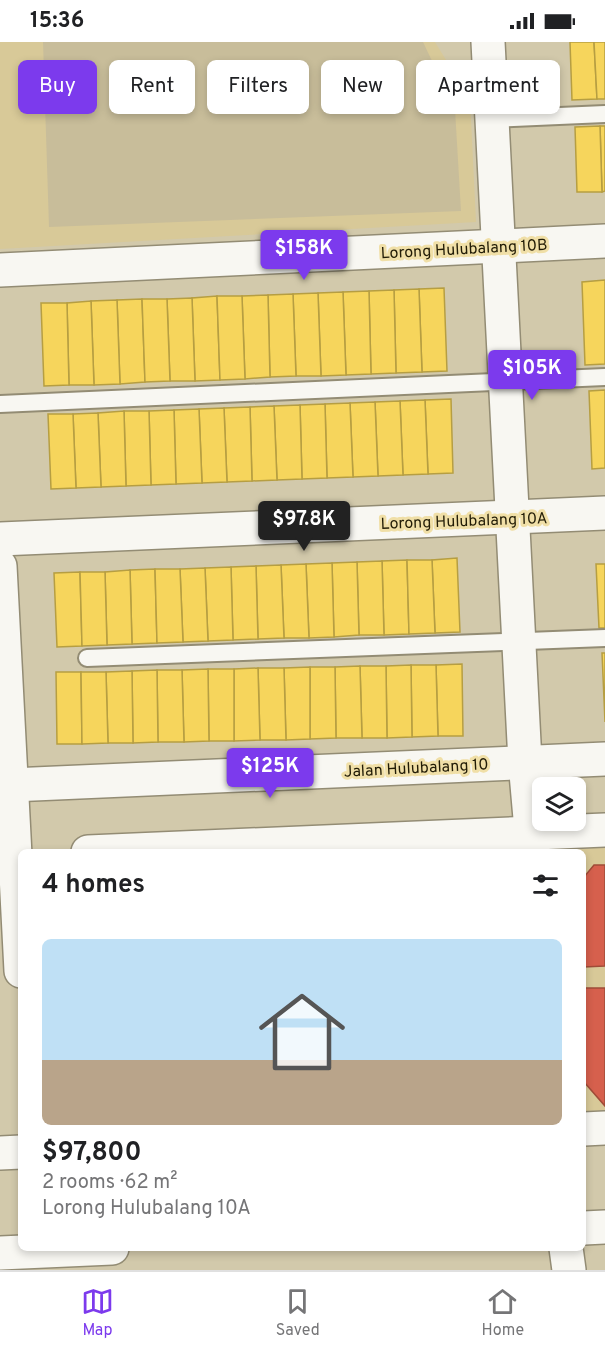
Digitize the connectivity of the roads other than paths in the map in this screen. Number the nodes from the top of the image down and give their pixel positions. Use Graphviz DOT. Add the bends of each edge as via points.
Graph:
graph roads {
  1 [pos="488,42"];
  2 [pos="605,114"];
  3 [pos="492,119"];
  4 [pos="605,241"];
  5 [pos="499,246"];
  6 [pos="0,270"];
  7 [pos="605,377"];
  8 [pos="506,381"];
  9 [pos="0,404"];
  10 [pos="605,513"];
  11 [pos="513,518"];
  12 [pos="0,539"];
  13 [pos="0,566"];
  14 [pos="605,638"];
  15 [pos="519,642"];
  16 [pos="2,646"];
  17 [pos="87,658"];
  18 [pos="605,759"];
  19 [pos="525,762"];
  20 [pos="7,766"];
  21 [pos="605,830"];
  22 [pos="532,843"];
  23 [pos="236,849"];
  24 [pos="18,855"];
  25 [pos="14,959"];
  26 [pos="605,1128"];
  27 [pos="586,1129"];
  28 [pos="0,1152"];
  29 [pos="18,1152"];
  30 [pos="605,1227"];
  31 [pos="586,1228"];
  32 [pos="23,1251"];
  33 [pos="566,1251"];
  34 [pos="0,1253"];
  35 [pos="569,1270"];
  1 -- 3 [label="street"];
  2 -- 3 [label="lane"];
  3 -- 5 [label="street"];
  4 -- 5 [label="street, Lorong Hulubalang 10B"];
  5 -- 6 [label="street, Lorong Hulubalang 10B"];
  5 -- 8 [label="street"];
  7 -- 8 [label="lane"];
  8 -- 9 [label="lane"];
  8 -- 11 [label="street"];
  10 -- 11 [label="street, Lorong Hulubalang 10A"];
  11 -- 12 [label="street, Lorong Hulubalang 10A"];
  11 -- 15 [label="street"];
  13 -- 16 [label="street"];
  14 -- 15 [label="lane"];
  15 -- 17 [label="lane"];
  15 -- 19 [label="street"];
  16 -- 20 [label="street"];
  18 -- 19 [label="street, Jalan Hulubalang 10"];
  19 -- 20 [label="street, Jalan Hulubalang 10"];
  19 -- 22 [label="street"];
  20 -- 24 [label="street"];
  21 -- 22 [label="street"];
  22 -- 23 [label="street"];
  24 -- 25 [label="street"];
  26 -- 27 [label="street"];
  28 -- 29 [label="street"];
  30 -- 31 [label="street"];
  32 -- 34 [label="street"];
  33 -- 35 [label="street"];
}
